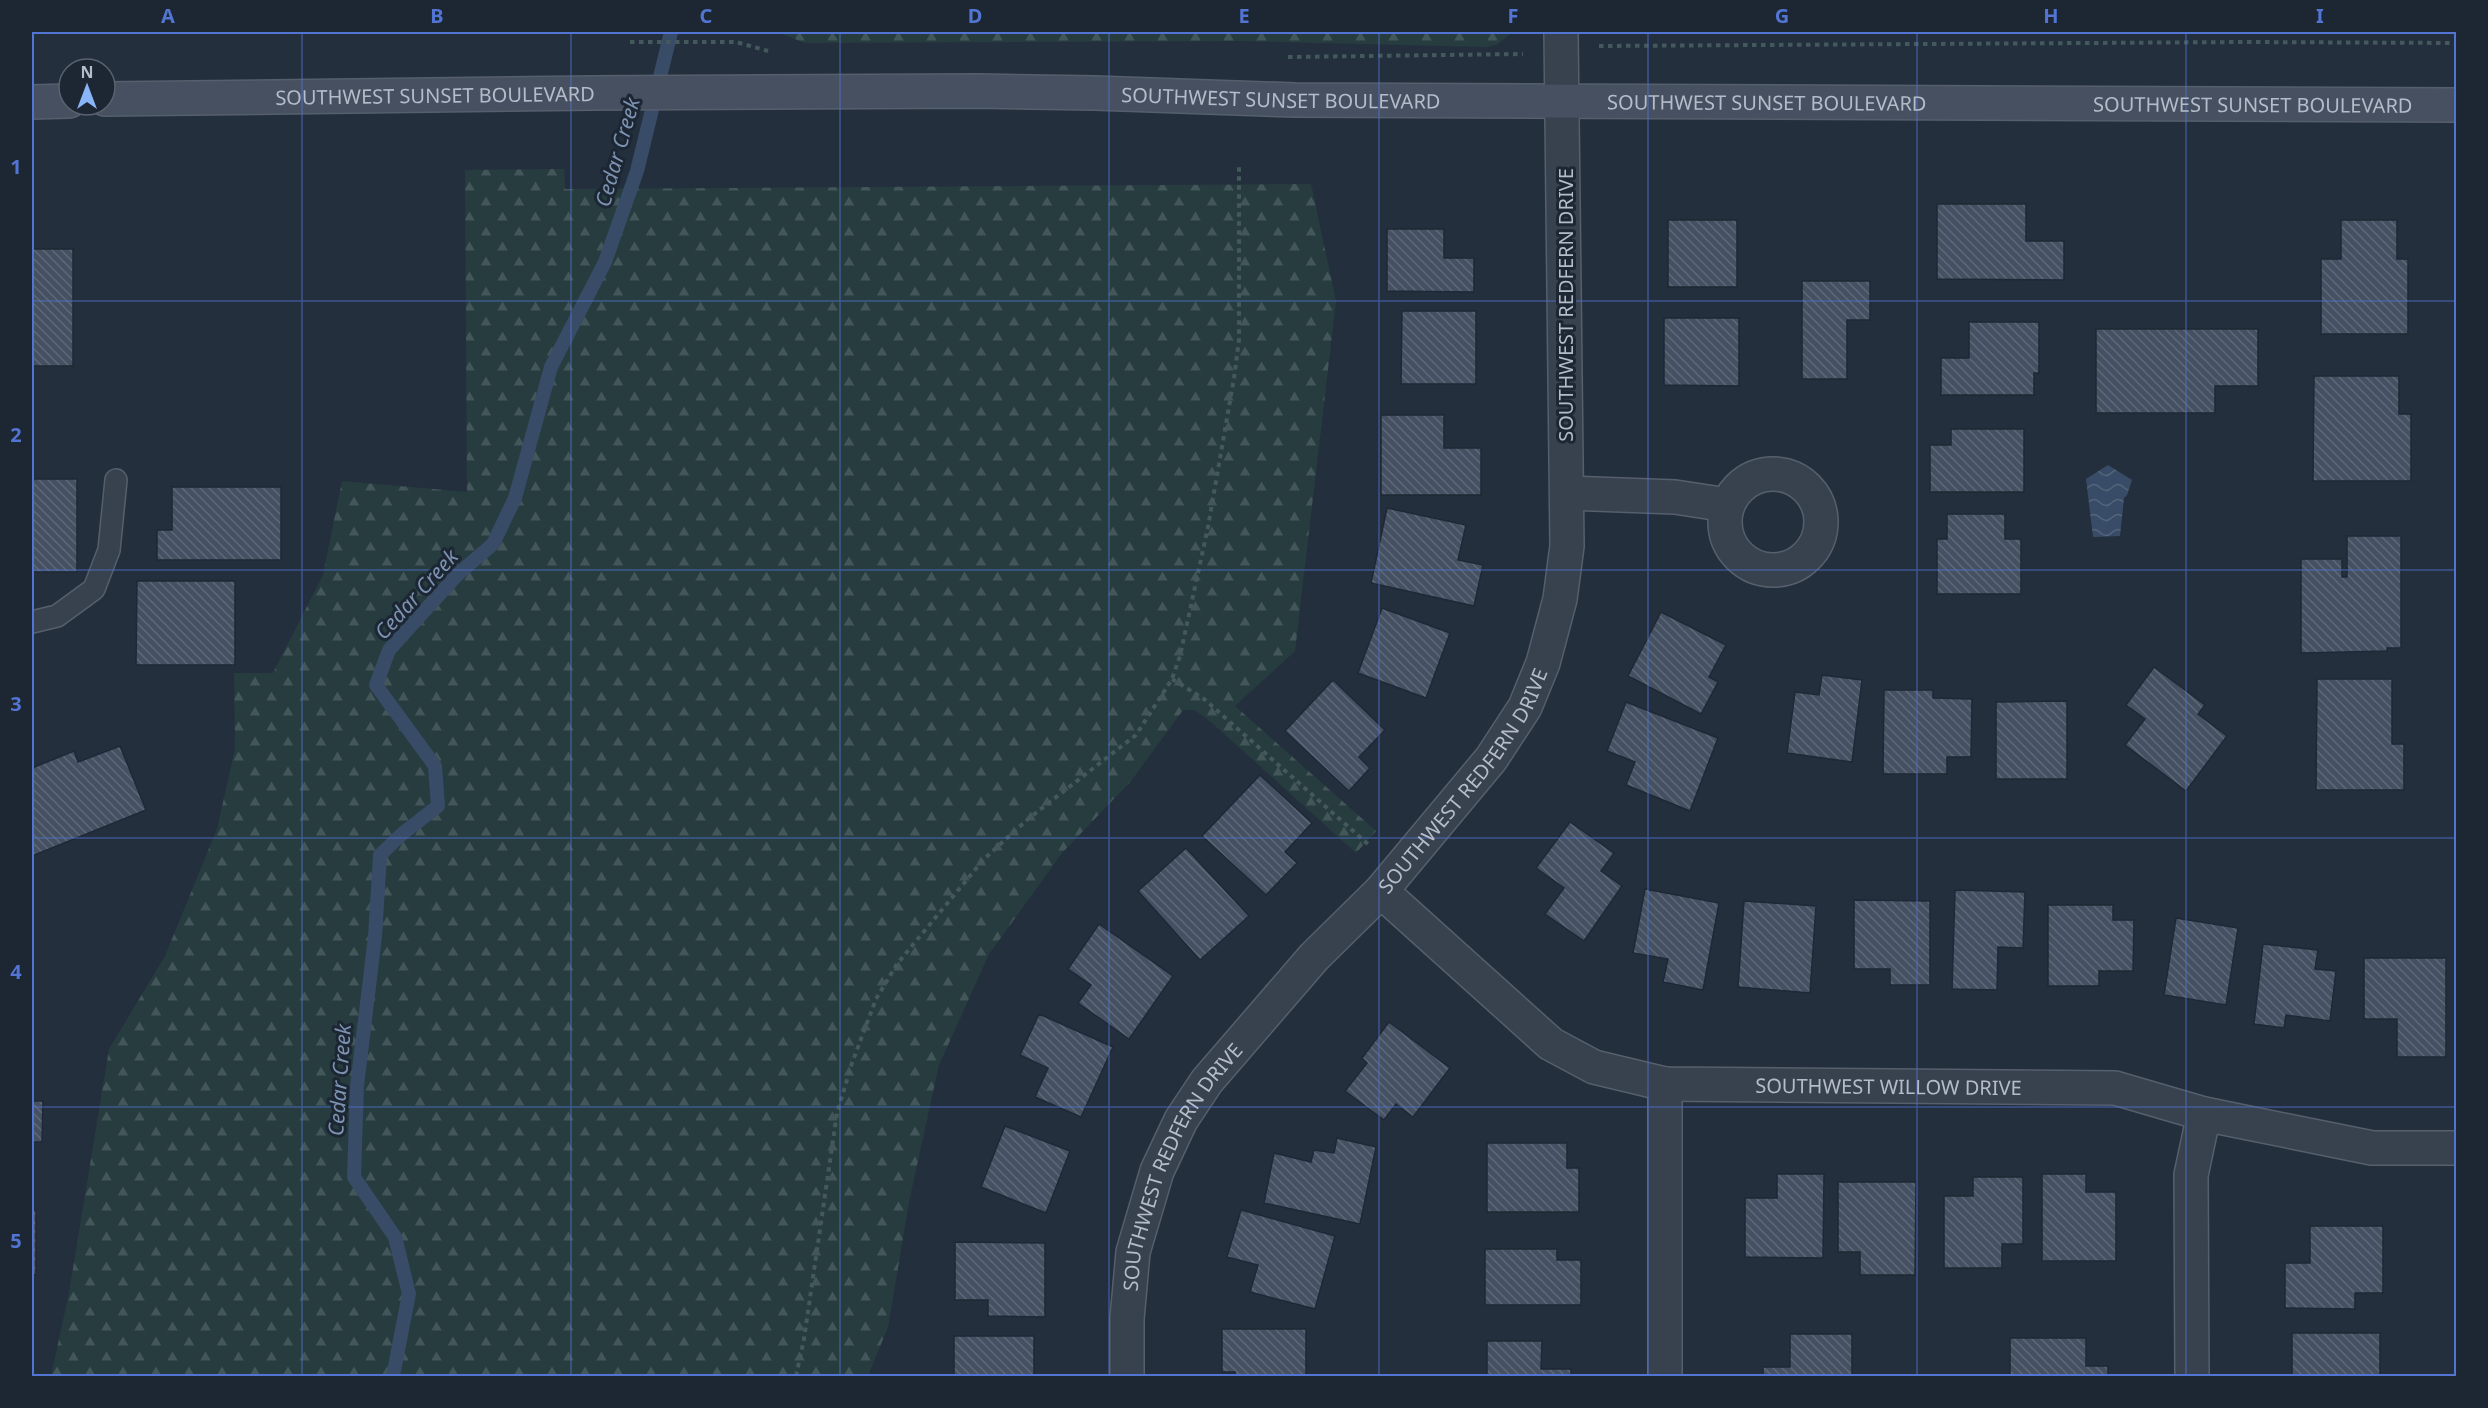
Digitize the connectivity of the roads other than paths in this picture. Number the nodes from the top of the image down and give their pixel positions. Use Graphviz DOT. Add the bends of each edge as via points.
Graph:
graph roads {
  1 [pos="1561,32"];
  2 [pos="117,99"];
  3 [pos="1561,100"];
  4 [pos="57,101"];
  5 [pos="32,102"];
  6 [pos="2457,105"];
  7 [pos="116,480"];
  8 [pos="1567,493"];
  9 [pos="1726,506"];
  10 [pos="32,622"];
  11 [pos="1390,880"];
  12 [pos="1665,1084"];
  13 [pos="2204,1114"];
  14 [pos="2457,1148"];
  15 [pos="1127,1377"];
  16 [pos="1665,1377"];
  17 [pos="2192,1377"];
  1 -- 3 [label="street, SOUTHWEST REDFERN DRIVE"];
  2 -- 3 [label="main road, SOUTHWEST SUNSET BOULEVARD" via="978,91 1295,100"];
  3 -- 6 [label="main road, SOUTHWEST SUNSET BOULEVARD"];
  3 -- 8 [label="street, SOUTHWEST REDFERN DRIVE"];
  4 -- 5 [label="main road"];
  7 -- 10 [label="lane" via="109,550 94,589 57,616"];
  8 -- 9 [label="street" via="1675,497"];
  8 -- 11 [label="street, SOUTHWEST REDFERN DRIVE" via="1567,546 1560,598 1534,690 1491,759"];
  11 -- 12 [label="street, SOUTHWEST WILLOW DRIVE" via="1551,1044 1594,1067"];
  11 -- 15 [label="street, SOUTHWEST REDFERN DRIVE" via="1314,957 1207,1081 1181,1119 1157,1171 1133,1252"];
  12 -- 13 [label="street, SOUTHWEST WILLOW DRIVE" via="2115,1088"];
  12 -- 16 [label="street"];
  13 -- 14 [label="street, SOUTHWEST WILLOW DRIVE" via="2372,1148"];
  13 -- 17 [label="street" via="2191,1175"];
}
